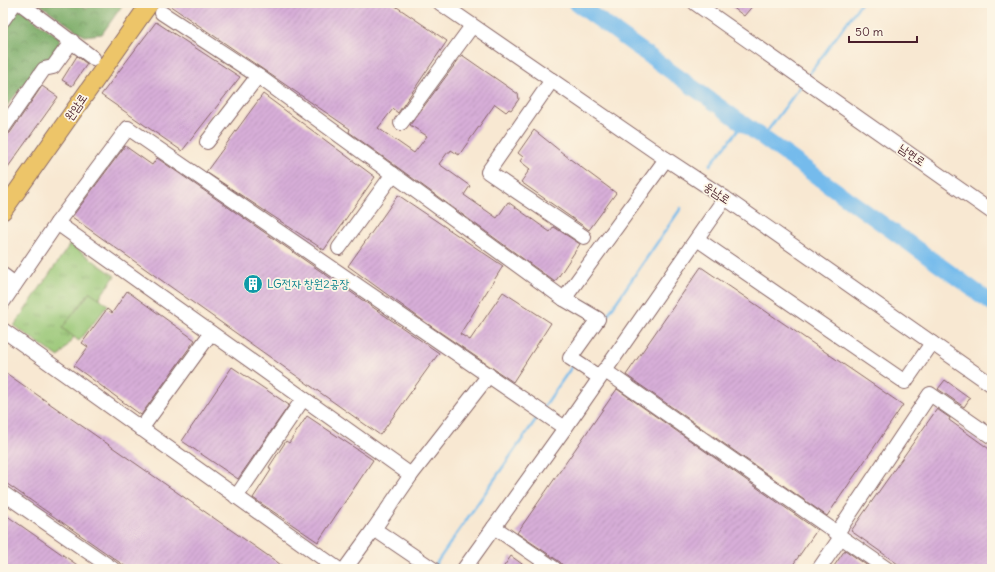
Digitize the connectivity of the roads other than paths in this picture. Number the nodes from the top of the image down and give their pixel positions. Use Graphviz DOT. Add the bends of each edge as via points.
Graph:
graph roads {
  1 [pos="15,3"];
  2 [pos="20,3"];
  3 [pos="440,3"];
  4 [pos="695,3"];
  5 [pos="156,8"];
  6 [pos="3,20"];
  7 [pos="472,26"];
  8 [pos="72,42"];
  9 [pos="93,58"];
  10 [pos="258,76"];
  11 [pos="552,80"];
  12 [pos="401,123"];
  13 [pos="3,128"];
  14 [pos="207,142"];
  15 [pos="666,159"];
  16 [pos="393,174"];
  17 [pos="725,198"];
  18 [pos="3,211"];
  19 [pos="992,212"];
  20 [pos="56,224"];
  21 [pos="584,237"];
  22 [pos="697,239"];
  23 [pos="339,248"];
  24 [pos="3,275"];
  25 [pos="16,284"];
  26 [pos="564,299"];
  27 [pos="3,302"];
  28 [pos="3,330"];
  29 [pos="211,333"];
  30 [pos="932,344"];
  31 [pos="601,374"];
  32 [pos="489,375"];
  33 [pos="992,385"];
  34 [pos="303,399"];
  35 [pos="564,428"];
  36 [pos="141,429"];
  37 [pos="992,437"];
  38 [pos="412,475"];
  39 [pos="3,493"];
  40 [pos="236,496"];
  41 [pos="494,526"];
  42 [pos="374,529"];
  43 [pos="839,535"];
  44 [pos="430,567"];
  45 [pos="113,569"];
  46 [pos="338,569"];
  47 [pos="345,569"];
  48 [pos="464,569"];
  49 [pos="555,569"];
  50 [pos="819,569"];
  51 [pos="887,569"];
  1 -- 6 [label="street"];
  2 -- 8 [label="street"];
  3 -- 7 [label="street, 웅남로"];
  4 -- 19 [label="street, 남면로"];
  5 -- 10 [label="street"];
  5 -- 18 [label="main road, 완암로"];
  7 -- 11 [label="street, 웅남로"];
  7 -- 12 [label="street"];
  8 -- 9 [label="street"];
  8 -- 13 [label="street" via="53,67 44,70"];
  10 -- 14 [label="street"];
  10 -- 16 [label="street"];
  11 -- 15 [label="street, 웅남로"];
  11 -- 21 [label="street" via="488,172"];
  15 -- 17 [label="street, 웅남로"];
  15 -- 26 [label="street"];
  16 -- 23 [label="street"];
  16 -- 26 [label="street"];
  17 -- 22 [label="street"];
  17 -- 30 [label="street, 웅남로"];
  20 -- 25 [label="street"];
  20 -- 29 [label="street"];
  20 -- 32 [label="street" via="128,128"];
  22 -- 30 [label="street" via="904,382"];
  22 -- 31 [label="street"];
  24 -- 25 [label="street"];
  25 -- 27 [label="street"];
  26 -- 31 [label="street" via="598,319 575,362"];
  28 -- 36 [label="street"];
  29 -- 34 [label="street"];
  29 -- 36 [label="street"];
  30 -- 33 [label="street, 웅남로"];
  31 -- 35 [label="street"];
  31 -- 43 [label="street"];
  32 -- 35 [label="street"];
  32 -- 38 [label="street"];
  34 -- 38 [label="street"];
  34 -- 40 [label="street"];
  35 -- 41 [label="street"];
  36 -- 40 [label="street"];
  37 -- 43 [label="street" via="930,394"];
  38 -- 42 [label="street"];
  39 -- 45 [label="street"];
  40 -- 46 [label="street"];
  41 -- 48 [label="street"];
  41 -- 49 [label="street"];
  42 -- 44 [label="street"];
  42 -- 47 [label="street"];
  43 -- 50 [label="street"];
  43 -- 51 [label="street"];
}
